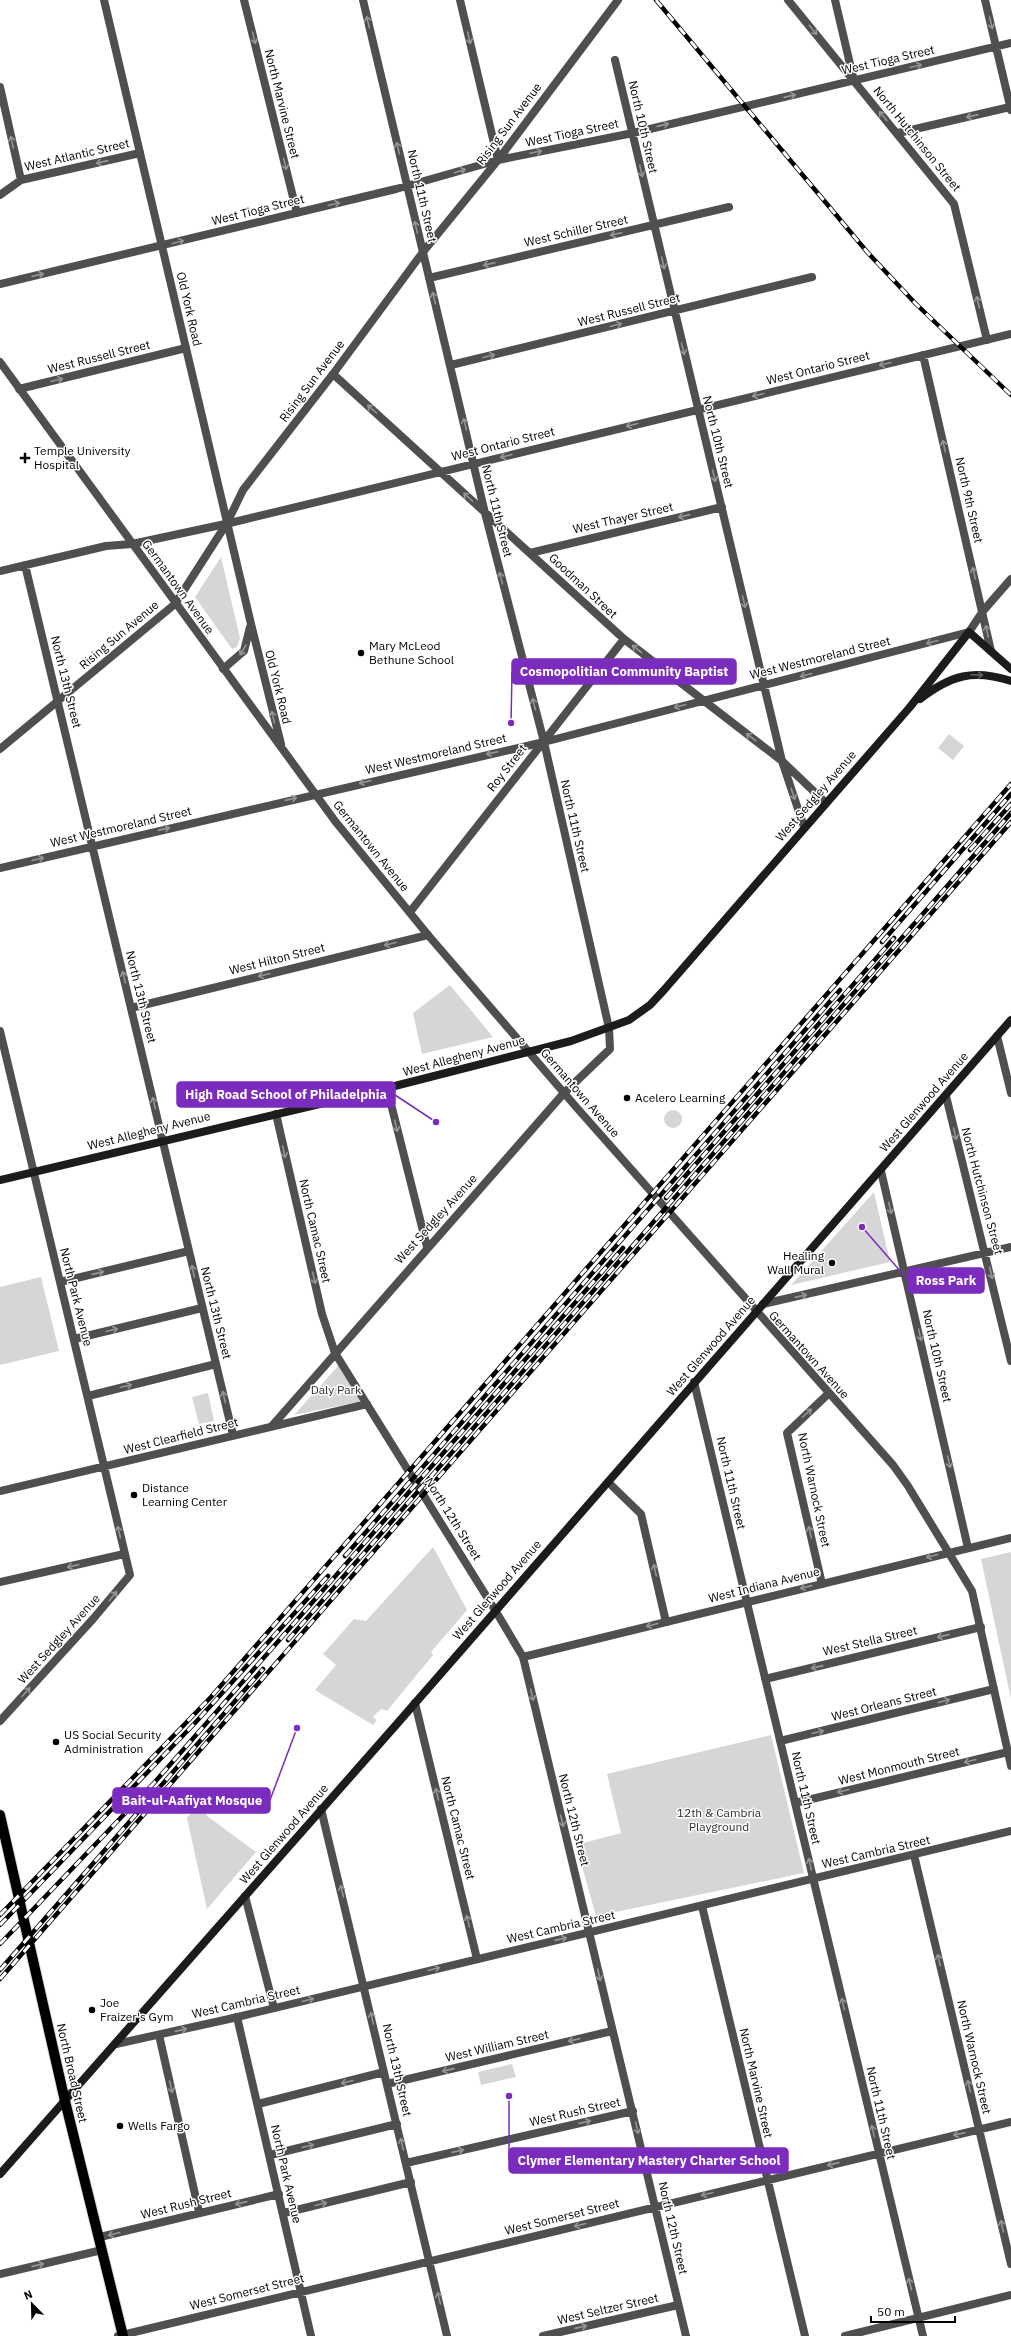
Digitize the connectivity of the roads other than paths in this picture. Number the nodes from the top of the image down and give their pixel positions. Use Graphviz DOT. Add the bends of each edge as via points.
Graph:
graph roads {
  1 [pos="104,0"];
  2 [pos="244,0"];
  3 [pos="363,0"];
  4 [pos="460,0"];
  5 [pos="618,0"];
  6 [pos="788,0"];
  7 [pos="835,0"];
  8 [pos="985,0"];
  9 [pos="1011,43"];
  10 [pos="996,46"];
  11 [pos="615,60"];
  12 [pos="854,80"];
  13 [pos="0,87"];
  14 [pos="1010,109"];
  15 [pos="632,132"];
  16 [pos="898,133"];
  17 [pos="140,153"];
  18 [pos="498,160"];
  19 [pos="21,180"];
  20 [pos="407,186"];
  21 [pos="0,195"];
  22 [pos="729,207"];
  23 [pos="296,213"];
  24 [pos="654,225"];
  25 [pos="162,246"];
  26 [pos="423,252"];
  27 [pos="812,277"];
  28 [pos="429,278"];
  29 [pos="0,284"];
  30 [pos="674,311"];
  31 [pos="1011,334"];
  32 [pos="987,340"];
  33 [pos="186,348"];
  34 [pos="923,355"];
  35 [pos="0,362"];
  36 [pos="451,365"];
  37 [pos="333,374"];
  38 [pos="19,389"];
  39 [pos="698,409"];
  40 [pos="473,463"];
  41 [pos="441,472"];
  42 [pos="722,507"];
  43 [pos="485,513"];
  44 [pos="227,523"];
  45 [pos="132,544"];
  46 [pos="530,552"];
  47 [pos="25,565"];
  48 [pos="0,571"];
  49 [pos="1011,579"];
  50 [pos="175,604"];
  51 [pos="983,611"];
  52 [pos="251,624"];
  53 [pos="969,632"];
  54 [pos="624,639"];
  55 [pos="990,651"];
  56 [pos="223,669"];
  57 [pos="1011,669"];
  58 [pos="1011,681"];
  59 [pos="764,686"];
  60 [pos="702,700"];
  61 [pos="58,701"];
  62 [pos="910,707"];
  63 [pos="544,742"];
  64 [pos="0,749"];
  65 [pos="285,754"];
  66 [pos="782,761"];
  67 [pos="313,794"];
  68 [pos="826,803"];
  69 [pos="804,828"];
  70 [pos="92,846"];
  71 [pos="0,868"];
  72 [pos="410,912"];
  73 [pos="428,935"];
  74 [pos="131,1008"];
  75 [pos="629,1020"];
  76 [pos="1011,1020"];
  77 [pos="609,1028"];
  78 [pos="0,1031"];
  79 [pos="997,1036"];
  80 [pos="528,1052"];
  81 [pos="387,1088"];
  82 [pos="1011,1093"];
  83 [pos="564,1094"];
  84 [pos="946,1096"];
  85 [pos="276,1114"];
  86 [pos="163,1140"];
  87 [pos="881,1170"];
  88 [pos="34,1172"];
  89 [pos="0,1180"];
  90 [pos="427,1247"];
  91 [pos="1011,1247"];
  92 [pos="188,1251"];
  93 [pos="985,1254"];
  94 [pos="906,1272"];
  95 [pos="60,1282"];
  96 [pos="763,1304"];
  97 [pos="202,1308"];
  98 [pos="755,1312"];
  99 [pos="74,1339"];
  100 [pos="335,1353"];
  101 [pos="1011,1361"];
  102 [pos="216,1364"];
  103 [pos="694,1382"];
  104 [pos="828,1394"];
  105 [pos="88,1396"];
  106 [pos="367,1404"];
  107 [pos="272,1426"];
  108 [pos="233,1435"];
  109 [pos="105,1466"];
  110 [pos="608,1482"];
  111 [pos="0,1491"];
  112 [pos="1011,1538"];
  113 [pos="968,1548"];
  114 [pos="949,1552"];
  115 [pos="124,1554"];
  116 [pos="128,1570"];
  117 [pos="0,1582"];
  118 [pos="822,1584"];
  119 [pos="747,1602"];
  120 [pos="495,1610"];
  121 [pos="666,1622"];
  122 [pos="981,1627"];
  123 [pos="523,1657"];
  124 [pos="765,1679"];
  125 [pos="994,1689"];
  126 [pos="415,1702"];
  127 [pos="0,1721"];
  128 [pos="780,1741"];
  129 [pos="1008,1752"];
  130 [pos="1011,1766"];
  131 [pos="795,1803"];
  132 [pos="321,1809"];
  133 [pos="0,1816"];
  134 [pos="1011,1831"];
  135 [pos="914,1855"];
  136 [pos="813,1879"];
  137 [pos="245,1896"];
  138 [pos="702,1906"];
  139 [pos="589,1932"];
  140 [pos="477,1959"];
  141 [pos="365,1986"];
  142 [pos="274,2008"];
  143 [pos="237,2017"];
  144 [pos="612,2031"];
  145 [pos="159,2035"];
  146 [pos="116,2044"];
  147 [pos="384,2072"];
  148 [pos="387,2084"];
  149 [pos="65,2101"];
  150 [pos="258,2104"];
  151 [pos="633,2111"];
  152 [pos="1011,2122"];
  153 [pos="397,2124"];
  154 [pos="980,2130"];
  155 [pos="878,2153"];
  156 [pos="270,2155"];
  157 [pos="406,2163"];
  158 [pos="0,2174"];
  159 [pos="766,2180"];
  160 [pos="411,2182"];
  161 [pos="279,2194"];
  162 [pos="655,2207"];
  163 [pos="200,2212"];
  164 [pos="284,2213"];
  165 [pos="100,2237"];
  166 [pos="102,2250"];
  167 [pos="430,2261"];
  168 [pos="1011,2264"];
  169 [pos="0,2274"];
  170 [pos="302,2291"];
  171 [pos="1011,2295"];
  172 [pos="678,2305"];
  173 [pos="918,2318"];
  174 [pos="121,2336"];
  175 [pos="311,2336"];
  176 [pos="448,2336"];
  177 [pos="543,2336"];
  178 [pos="686,2336"];
  179 [pos="805,2336"];
  180 [pos="845,2336"];
  181 [pos="923,2336"];
  1 -- 17 [label="street, Old York Road"];
  2 -- 23 [label="street, North Marvine Street, one-way"];
  20 -- 3 [label="street, North 11th Street, one-way"];
  4 -- 18 [label="street, one-way"];
  5 -- 18 [label="street, Rising Sun Avenue"];
  6 -- 12 [label="street, North Hutchinson Street, one-way"];
  7 -- 12 [label="street"];
  8 -- 10 [label="street, one-way"];
  9 -- 10 [label="street, West Tioga Street"];
  12 -- 10 [label="street, West Tioga Street, one-way"];
  10 -- 14 [label="street"];
  11 -- 15 [label="street, North 10th Street"];
  15 -- 12 [label="street, West Tioga Street, one-way"];
  16 -- 12 [label="street, North Hutchinson Street, one-way"];
  19 -- 13 [label="street, one-way"];
  14 -- 16 [label="street, one-way"];
  18 -- 15 [label="street, West Tioga Street, one-way"];
  15 -- 24 [label="street, North 10th Street, one-way"];
  32 -- 16 [label="street, North Hutchinson Street, one-way" via="954,204"];
  17 -- 19 [label="street, West Atlantic Street, one-way"];
  17 -- 25 [label="street, Old York Road"];
  20 -- 18 [label="street, West Tioga Street, one-way"];
  18 -- 26 [label="street, Rising Sun Avenue"];
  19 -- 21 [label="street, West Atlantic Street"];
  23 -- 20 [label="street, West Tioga Street, one-way"];
  26 -- 20 [label="street, North 11th Street, one-way"];
  22 -- 24 [label="street, West Schiller Street"];
  25 -- 23 [label="street, West Tioga Street, one-way"];
  24 -- 28 [label="street, West Schiller Street, one-way"];
  24 -- 30 [label="street, North 10th Street, one-way"];
  29 -- 25 [label="street, West Tioga Street, one-way"];
  25 -- 33 [label="street, Old York Road"];
  26 -- 28 [label="street, North 11th Street"];
  26 -- 37 [label="street, Rising Sun Avenue"];
  27 -- 30 [label="street, West Russell Street"];
  36 -- 28 [label="street, North 11th Street, one-way"];
  36 -- 30 [label="street, West Russell Street, one-way"];
  30 -- 39 [label="street, North 10th Street, one-way"];
  31 -- 32 [label="street, West Ontario Street"];
  32 -- 34 [label="street, West Ontario Street"];
  38 -- 33 [label="street, West Russell Street, one-way"];
  33 -- 44 [label="street, Old York Road"];
  34 -- 39 [label="street, West Ontario Street, one-way"];
  51 -- 34 [label="street, North 9th Street, one-way"];
  35 -- 38 [label="street, Germantown Avenue"];
  40 -- 36 [label="street, North 11th Street, one-way"];
  41 -- 37 [label="street, Goodman Street, one-way"];
  37 -- 44 [label="street, Rising Sun Avenue" via="243,490"];
  38 -- 45 [label="street, Germantown Avenue"];
  39 -- 40 [label="street, West Ontario Street, one-way"];
  39 -- 42 [label="street, North 10th Street, one-way"];
  40 -- 41 [label="street, West Ontario Street"];
  40 -- 43 [label="street, North 11th Street"];
  43 -- 41 [label="street, Goodman Street, one-way"];
  41 -- 44 [label="street, West Ontario Street"];
  42 -- 46 [label="street, West Thayer Street, one-way"];
  42 -- 59 [label="street, North 10th Street, one-way"];
  43 -- 46 [label="street, Goodman Street"];
  63 -- 43 [label="street, North 11th Street, one-way"];
  44 -- 45 [label="street, West Ontario Street"];
  44 -- 50 [label="street, Rising Sun Avenue"];
  44 -- 52 [label="street, Old York Road"];
  45 -- 47 [label="street, West Ontario Street" via="106,546"];
  45 -- 50 [label="street, Germantown Avenue"];
  46 -- 54 [label="street, Goodman Street"];
  47 -- 48 [label="street, West Ontario Street"];
  47 -- 61 [label="street, North 13th Street"];
  49 -- 51 [label="street, West Sedgley Avenue"];
  50 -- 56 [label="street, Germantown Avenue"];
  50 -- 61 [label="street, Rising Sun Avenue"];
  51 -- 53 [label="street, West Sedgley Avenue"];
  55 -- 51 [label="street, North 9th Street, one-way"];
  52 -- 56 [label="street, Old York Road, one-way" via="244,651"];
  65 -- 52 [label="street, Old York Road, one-way" via="275,725"];
  53 -- 55 [label="main road"];
  53 -- 59 [label="street, West Westmoreland Street, one-way"];
  53 -- 62 [label="main road, West Sedgley Avenue"];
  60 -- 54 [label="street, Goodman Street, one-way"];
  54 -- 63 [label="street, Roy Street"];
  55 -- 57 [label="main road"];
  56 -- 65 [label="street, Germantown Avenue"];
  62 -- 58 [label="main road, one-way" via="952,678 964,675 989,676"];
  59 -- 60 [label="street, West Westmoreland Street"];
  59 -- 66 [label="street, North 10th Street"];
  60 -- 63 [label="street, West Westmoreland Street, one-way"];
  66 -- 60 [label="street, Goodman Street, one-way"];
  61 -- 64 [label="street, Rising Sun Avenue"];
  61 -- 70 [label="street, North 13th Street"];
  62 -- 68 [label="main road, West Sedgley Avenue"];
  63 -- 67 [label="street, West Westmoreland Street, one-way"];
  63 -- 72 [label="street, Roy Street"];
  63 -- 77 [label="street, North 11th Street"];
  65 -- 67 [label="street, Germantown Avenue"];
  66 -- 68 [label="street, Goodman Street"];
  66 -- 69 [label="street, North 10th Street, one-way"];
  70 -- 67 [label="street, West Westmoreland Street, one-way"];
  67 -- 72 [label="street, Germantown Avenue"];
  68 -- 69 [label="main road, West Sedgley Avenue"];
  69 -- 75 [label="main road, West Sedgley Avenue" via="650,1005"];
  71 -- 70 [label="street, West Westmoreland Street, one-way"];
  74 -- 70 [label="street, North 13th Street, one-way"];
  72 -- 73 [label="street, Germantown Avenue"];
  73 -- 74 [label="street, West Hilton Street, one-way"];
  73 -- 80 [label="street, Germantown Avenue"];
  86 -- 74 [label="street, North 13th Street, one-way"];
  75 -- 77 [label="main road, West Allegheny Avenue"];
  76 -- 79 [label="main road, West Glenwood Avenue"];
  77 -- 80 [label="main road, West Allegheny Avenue"];
  77 -- 83 [label="street, West Sedgley Avenue" via="610,1049"];
  78 -- 88 [label="street, North Park Avenue"];
  79 -- 82 [label="street"];
  79 -- 84 [label="main road, West Glenwood Avenue"];
  80 -- 81 [label="main road, West Allegheny Avenue"];
  80 -- 83 [label="street, Germantown Avenue"];
  81 -- 85 [label="main road, West Allegheny Avenue"];
  81 -- 90 [label="street, one-way"];
  83 -- 90 [label="street, West Sedgley Avenue"];
  83 -- 98 [label="street, Germantown Avenue"];
  84 -- 87 [label="main road, West Glenwood Avenue"];
  84 -- 93 [label="street, North Hutchinson Street, one-way"];
  85 -- 86 [label="main road, West Allegheny Avenue"];
  85 -- 100 [label="street, North Camac Street, one-way" via="322,1314"];
  86 -- 88 [label="main road, West Allegheny Avenue"];
  86 -- 92 [label="street, North 13th Street"];
  87 -- 94 [label="street, North 10th Street, one-way"];
  87 -- 96 [label="main road, West Glenwood Avenue"];
  88 -- 89 [label="main road, West Allegheny Avenue"];
  88 -- 95 [label="street, North Park Avenue"];
  90 -- 100 [label="street, West Sedgley Avenue"];
  91 -- 93 [label="street"];
  95 -- 92 [label="street, one-way"];
  97 -- 92 [label="street, North 13th Street, one-way"];
  93 -- 94 [label="street"];
  93 -- 101 [label="street, North Hutchinson Street, one-way"];
  96 -- 94 [label="street, one-way"];
  94 -- 113 [label="street, North 10th Street, one-way"];
  95 -- 99 [label="street, North Park Avenue"];
  96 -- 98 [label="main road, West Glenwood Avenue"];
  99 -- 97 [label="street, one-way"];
  97 -- 102 [label="street, North 13th Street"];
  98 -- 103 [label="main road, West Glenwood Avenue"];
  98 -- 104 [label="street, Germantown Avenue"];
  99 -- 105 [label="street, North Park Avenue"];
  100 -- 106 [label="street, North 12th Street"];
  100 -- 107 [label="street, West Sedgley Avenue"];
  105 -- 102 [label="street, one-way"];
  108 -- 102 [label="street, North 13th Street, one-way"];
  103 -- 110 [label="main road, West Glenwood Avenue"];
  103 -- 119 [label="street, North 11th Street"];
  104 -- 114 [label="street, Germantown Avenue" via="893,1466"];
  118 -- 104 [label="street, North Warnock Street, one-way" via="787,1433"];
  105 -- 109 [label="street, North Park Avenue"];
  106 -- 107 [label="street, West Clearfield Street"];
  106 -- 120 [label="street, North 12th Street"];
  107 -- 108 [label="street, West Clearfield Street"];
  108 -- 109 [label="street, West Clearfield Street"];
  109 -- 111 [label="street, West Clearfield Street"];
  115 -- 109 [label="street, North Park Avenue, one-way"];
  110 -- 120 [label="main road, West Glenwood Avenue"];
  121 -- 110 [label="street, one-way" via="641,1514"];
  112 -- 113 [label="street, West Indiana Avenue"];
  113 -- 114 [label="street, West Indiana Avenue"];
  114 -- 118 [label="street, West Indiana Avenue, one-way"];
  114 -- 122 [label="street, Germantown Avenue" via="972,1591"];
  115 -- 116 [label="street, North Park Avenue"];
  115 -- 117 [label="street, one-way"];
  127 -- 116 [label="street, West Sedgley Avenue, one-way" via="111,1599 130,1575"];
  118 -- 119 [label="street, West Indiana Avenue, one-way"];
  119 -- 121 [label="street, West Indiana Avenue"];
  119 -- 124 [label="street, North 11th Street"];
  120 -- 123 [label="street, North 12th Street"];
  120 -- 126 [label="main road, West Glenwood Avenue"];
  121 -- 123 [label="street, West Indiana Avenue, one-way"];
  122 -- 124 [label="street, West Stella Street, one-way"];
  122 -- 125 [label="street, Germantown Avenue"];
  123 -- 139 [label="street, North 12th Street, one-way"];
  124 -- 128 [label="street, North 11th Street"];
  128 -- 125 [label="street, West Orleans Street, one-way"];
  125 -- 129 [label="street, Germantown Avenue"];
  126 -- 132 [label="main road, West Glenwood Avenue"];
  140 -- 126 [label="street, North Camac Street, one-way"];
  128 -- 131 [label="street, North 11th Street"];
  129 -- 130 [label="street, Germantown Avenue"];
  129 -- 131 [label="street, West Monmouth Street, one-way"];
  136 -- 131 [label="street, North 11th Street, one-way"];
  132 -- 137 [label="main road, West Glenwood Avenue"];
  141 -- 132 [label="street, North 13th Street, one-way"];
  133 -- 149 [label="main road, North Broad Street"];
  134 -- 135 [label="street, West Cambria Street"];
  135 -- 136 [label="street, West Cambria Street"];
  154 -- 135 [label="street, North Warnock Street, one-way"];
  136 -- 138 [label="street, West Cambria Street"];
  155 -- 136 [label="street, North 11th Street, one-way"];
  137 -- 142 [label="street"];
  137 -- 146 [label="main road, West Glenwood Avenue"];
  138 -- 139 [label="street, West Cambria Street"];
  138 -- 159 [label="street, North Marvine Street"];
  140 -- 139 [label="street, West Cambria Street, one-way"];
  139 -- 144 [label="street, North 12th Street, one-way"];
  141 -- 140 [label="street, West Cambria Street, one-way"];
  142 -- 141 [label="street, West Cambria Street, one-way"];
  147 -- 141 [label="street, North 13th Street, one-way"];
  142 -- 143 [label="street, West Cambria Street"];
  145 -- 143 [label="street, West Cambria Street, one-way"];
  143 -- 150 [label="street, North Park Avenue"];
  144 -- 148 [label="street, West William Street, one-way"];
  144 -- 151 [label="street, North 12th Street"];
  145 -- 146 [label="street, West Cambria Street"];
  145 -- 163 [label="street, one-way"];
  146 -- 149 [label="main road, West Glenwood Avenue"];
  147 -- 148 [label="street, North 13th Street"];
  147 -- 150 [label="street, one-way"];
  148 -- 153 [label="street, North 13th Street"];
  149 -- 158 [label="main road, West Glenwood Avenue"];
  149 -- 165 [label="main road, North Broad Street"];
  150 -- 156 [label="street, North Park Avenue"];
  157 -- 151 [label="street, West Rush Street, one-way"];
  151 -- 162 [label="street, North 12th Street, one-way"];
  152 -- 154 [label="street, West Somerset Street"];
  156 -- 153 [label="street, one-way"];
  157 -- 153 [label="street, North 13th Street, one-way"];
  154 -- 155 [label="street, West Somerset Street, one-way"];
  168 -- 154 [label="street, North Warnock Street, one-way"];
  155 -- 159 [label="street, West Somerset Street, one-way"];
  173 -- 155 [label="street, North 11th Street, one-way"];
  156 -- 161 [label="street, North Park Avenue"];
  157 -- 160 [label="street, North 13th Street"];
  159 -- 162 [label="street, West Somerset Street, one-way"];
  159 -- 179 [label="street, North Marvine Street"];
  164 -- 160 [label="street, one-way"];
  160 -- 167 [label="street, North 13th Street"];
  161 -- 163 [label="street, West Rush Street, one-way"];
  161 -- 164 [label="street, North Park Avenue"];
  162 -- 167 [label="street, West Somerset Street, one-way"];
  162 -- 172 [label="street, North 12th Street"];
  163 -- 165 [label="street, West Rush Street, one-way"];
  164 -- 170 [label="street, North Park Avenue"];
  165 -- 166 [label="main road, North Broad Street"];
  169 -- 166 [label="street, one-way"];
  166 -- 174 [label="main road, North Broad Street"];
  167 -- 170 [label="street, West Somerset Street"];
  176 -- 167 [label="street, North 13th Street, one-way"];
  170 -- 174 [label="street, West Somerset Street"];
  170 -- 175 [label="street, North Park Avenue"];
  171 -- 173 [label="street"];
  177 -- 172 [label="street, West Seltzer Street, one-way"];
  172 -- 178 [label="street, North 12th Street"];
  173 -- 180 [label="street"];
  173 -- 181 [label="street, North 11th Street"];
}
